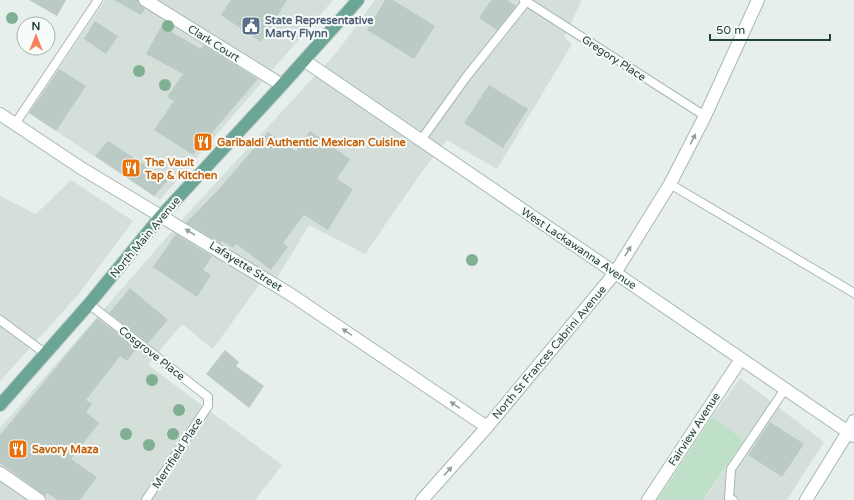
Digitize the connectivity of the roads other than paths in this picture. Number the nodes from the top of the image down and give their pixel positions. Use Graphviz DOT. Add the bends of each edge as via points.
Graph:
graph roads {
  1 [pos="98,0"];
  2 [pos="145,0"];
  3 [pos="358,0"];
  4 [pos="758,0"];
  5 [pos="525,1"];
  6 [pos="304,61"];
  7 [pos="282,85"];
  8 [pos="0,114"];
  9 [pos="705,116"];
  10 [pos="15,124"];
  11 [pos="422,140"];
  12 [pos="670,184"];
  13 [pos="161,216"];
  14 [pos="615,273"];
  15 [pos="854,293"];
  16 [pos="89,304"];
  17 [pos="0,320"];
  18 [pos="46,354"];
  19 [pos="741,359"];
  20 [pos="785,389"];
  21 [pos="0,406"];
  22 [pos="208,406"];
  23 [pos="487,427"];
  24 [pos="852,430"];
  25 [pos="0,473"];
  26 [pos="39,500"];
  27 [pos="146,500"];
  28 [pos="422,500"];
  29 [pos="648,500"];
  30 [pos="733,500"];
  31 [pos="806,500"];
  1 -- 10 [label="lane"];
  2 -- 7 [label="street, Clark Court"];
  3 -- 6 [label="main road, North Main Avenue"];
  4 -- 9 [label="street, North St Frances Cabrini Avenue"];
  5 -- 9 [label="lane, Gregory Place"];
  5 -- 11 [label="lane"];
  6 -- 7 [label="main road, North Main Avenue"];
  6 -- 11 [label="street, West Lackawanna Avenue"];
  7 -- 13 [label="main road, North Main Avenue"];
  8 -- 10 [label="street, Lafayette Street"];
  12 -- 9 [label="street, North St Frances Cabrini Avenue, one-way"];
  10 -- 13 [label="street, Lafayette Street" via="81,168"];
  11 -- 14 [label="street, West Lackawanna Avenue"];
  14 -- 12 [label="street, North St Frances Cabrini Avenue, one-way"];
  12 -- 15 [label="lane"];
  13 -- 16 [label="main road, North Main Avenue"];
  23 -- 13 [label="street, Lafayette Street, one-way" via="290,294"];
  14 -- 19 [label="street, West Lackawanna Avenue"];
  14 -- 23 [label="street, North St Frances Cabrini Avenue"];
  16 -- 18 [label="main road, North Main Avenue"];
  16 -- 22 [label="lane, Cosgrove Place" via="205,394 209,401"];
  17 -- 18 [label="lane"];
  18 -- 21 [label="main road, North Main Avenue"];
  19 -- 20 [label="street, West Lackawanna Avenue"];
  19 -- 29 [label="street, Fairview Avenue"];
  20 -- 24 [label="street, West Lackawanna Avenue"];
  20 -- 30 [label="lane" via="731,469 729,498"];
  22 -- 27 [label="lane, Merrifield Place"];
  28 -- 23 [label="street, North St Frances Cabrini Avenue, one-way"];
  24 -- 31 [label="street"];
  25 -- 26 [label="street"];
}
